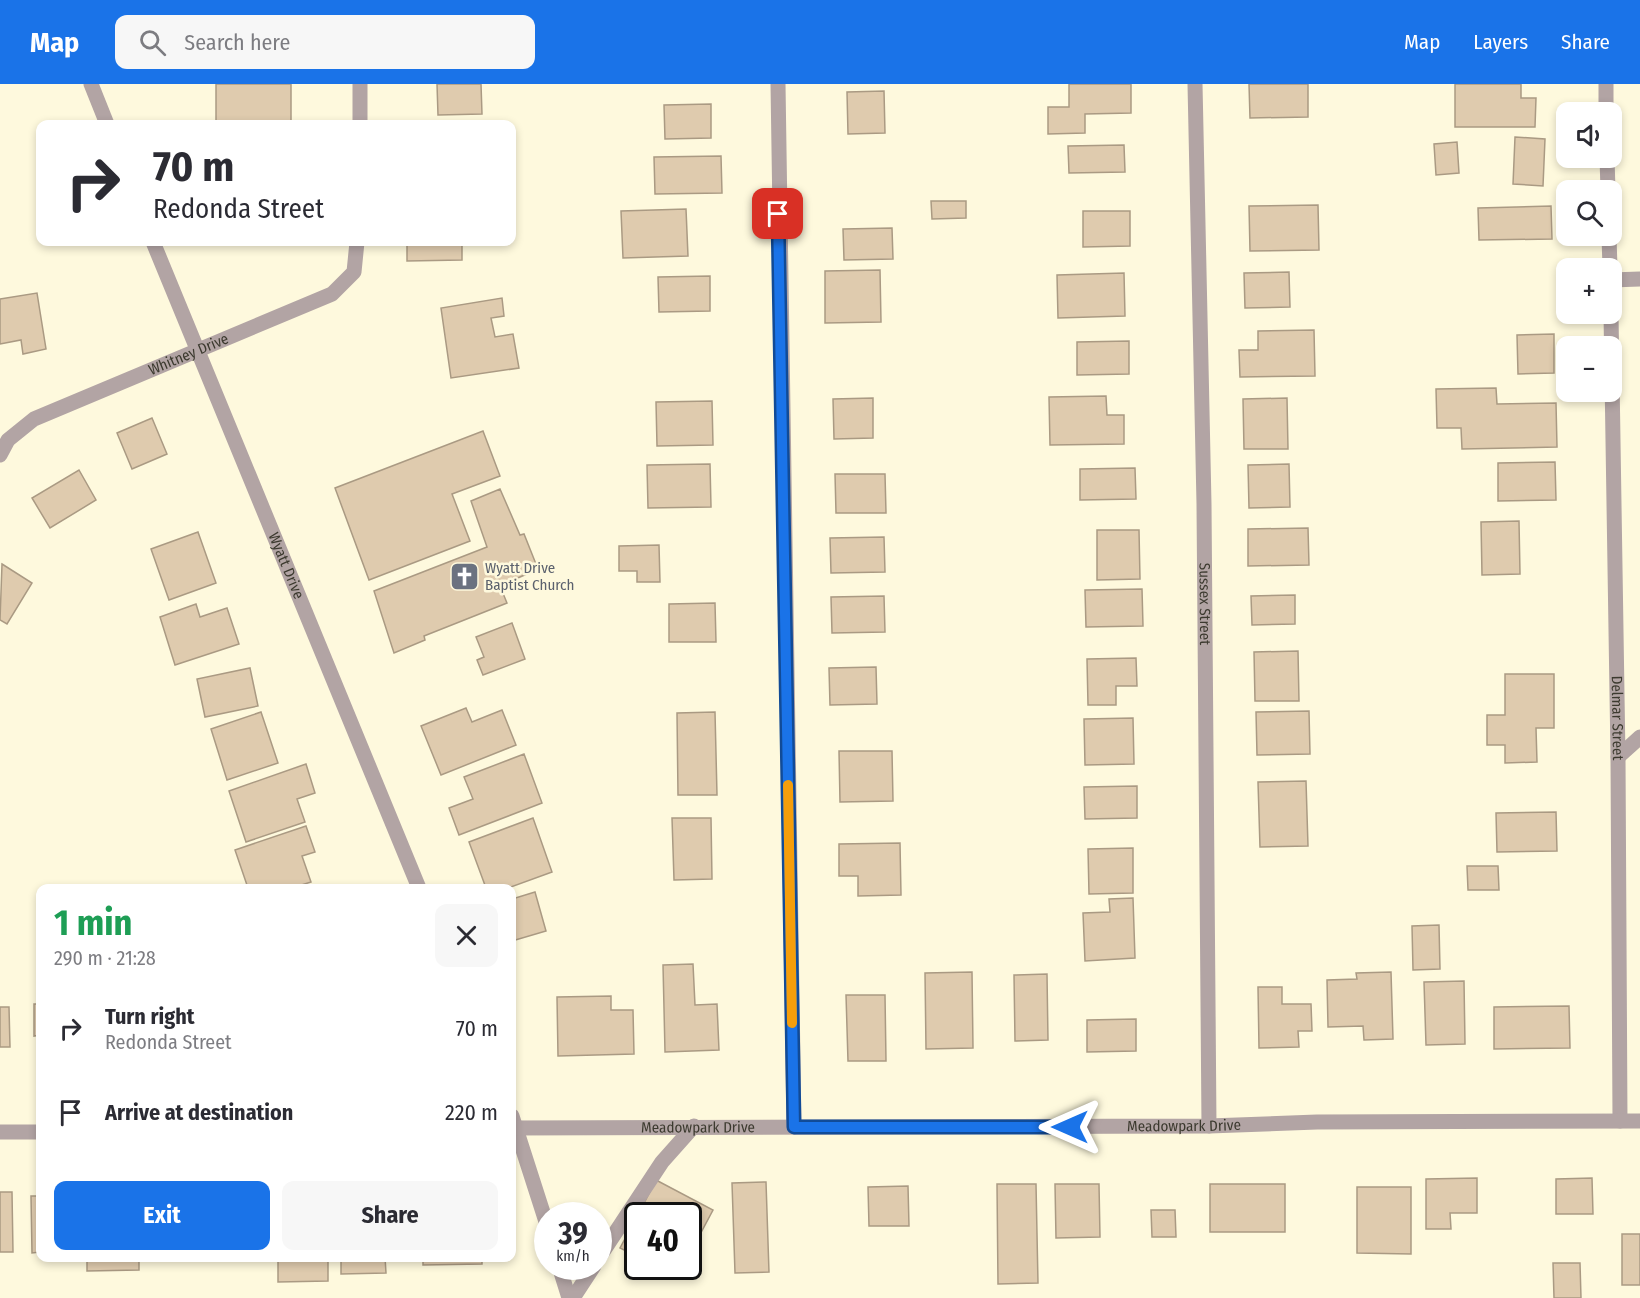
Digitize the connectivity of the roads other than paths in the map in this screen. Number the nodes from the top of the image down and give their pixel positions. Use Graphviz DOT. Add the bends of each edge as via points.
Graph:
graph roads {
  1 [pos="91,84"];
  2 [pos="360,84"];
  3 [pos="778,84"];
  4 [pos="1195,84"];
  5 [pos="1606,84"];
  6 [pos="1606,102"];
  7 [pos="105,120"];
  8 [pos="360,120"];
  9 [pos="155,246"];
  10 [pos="357,246"];
  11 [pos="1640,279"];
  12 [pos="1622,280"];
  13 [pos="1611,324"];
  14 [pos="197,351"];
  15 [pos="0,455"];
  16 [pos="1640,737"];
  17 [pos="1618,757"];
  18 [pos="417,884"];
  19 [pos="1620,1121"];
  20 [pos="1640,1121"];
  21 [pos="516,1124"];
  22 [pos="694,1126"];
  23 [pos="1209,1126"];
  24 [pos="794,1127"];
  25 [pos="0,1132"];
  26 [pos="36,1132"];
  27 [pos="516,1133"];
  28 [pos="539,1202"];
  29 [pos="612,1238"];
  30 [pos="565,1280"];
  31 [pos="584,1280"];
  32 [pos="571,1298"];
  1 -- 7 [label="street"];
  2 -- 8 [label="street"];
  3 -- 24 [label="street"];
  4 -- 23 [label="street, Sussex Street" via="1204,504"];
  5 -- 6 [label="street"];
  9 -- 14 [label="street, Wyatt Drive"];
  10 -- 14 [label="street, Whitney Drive" via="354,272 332,294"];
  11 -- 12 [label="street"];
  13 -- 17 [label="street, Delmar Street"];
  14 -- 15 [label="street, Whitney Drive" via="34,419 8,440"];
  14 -- 18 [label="street, Wyatt Drive"];
  16 -- 17 [label="street"];
  17 -- 19 [label="street, Delmar Street"];
  19 -- 20 [label="street, Meadowpark Drive"];
  19 -- 23 [label="street, Meadowpark Drive"];
  21 -- 22 [label="street, Meadowpark Drive"];
  22 -- 24 [label="street, Meadowpark Drive"];
  22 -- 29 [label="street" via="662,1162"];
  23 -- 24 [label="street, Meadowpark Drive"];
  25 -- 26 [label="street"];
  27 -- 28 [label="street"];
  30 -- 32 [label="street"];
  31 -- 32 [label="street"];
}
